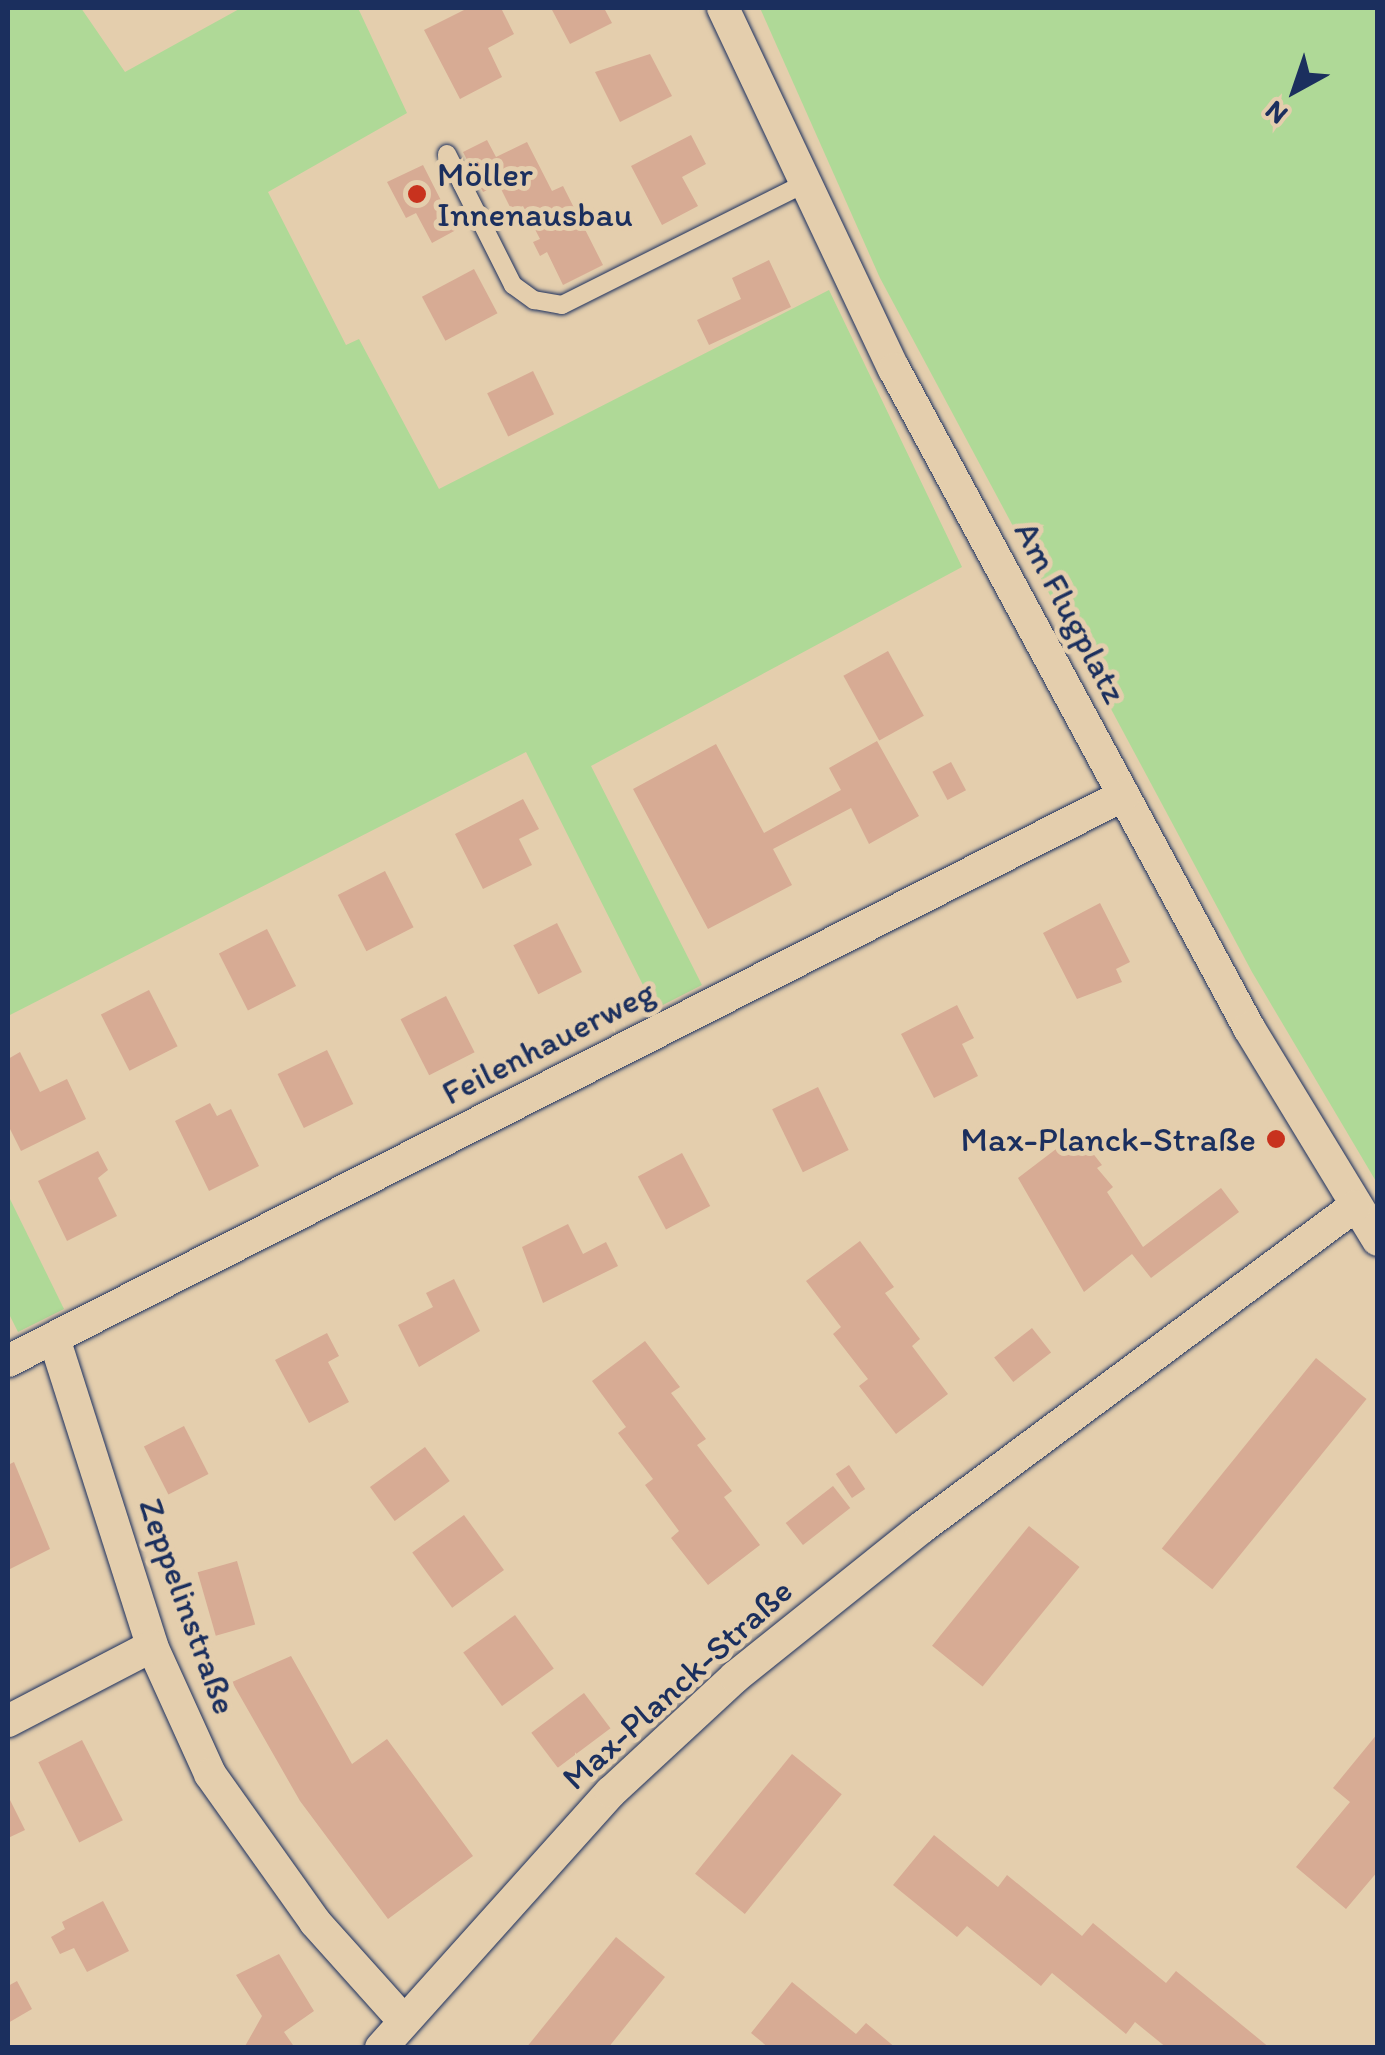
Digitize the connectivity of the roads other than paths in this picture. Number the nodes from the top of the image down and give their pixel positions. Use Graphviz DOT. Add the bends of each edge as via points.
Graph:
graph roads {
  1 [pos="723,8"];
  2 [pos="447,154"];
  3 [pos="804,184"];
  4 [pos="1124,795"];
  5 [pos="1354,1206"];
  6 [pos="1378,1240"];
  7 [pos="54,1338"];
  8 [pos="8,1362"];
  9 [pos="152,1646"];
  10 [pos="8,1721"];
  11 [pos="402,2019"];
  12 [pos="381,2048"];
  1 -- 3 [label="street, Am Flugplatz"];
  2 -- 3 [label="lane" via="513,285 534,300 562,305"];
  3 -- 4 [label="street, Am Flugplatz" via="894,369"];
  4 -- 5 [label="street, Am Flugplatz"];
  4 -- 7 [label="street, Feilenhauerweg"];
  5 -- 6 [label="street, Am Flugplatz"];
  5 -- 11 [label="street, Max-Planck-Straße" via="921,1528 735,1677 611,1792"];
  7 -- 8 [label="street, Feilenhauerweg"];
  7 -- 9 [label="street, Zeppelinstraße"];
  9 -- 10 [label="street"];
  9 -- 11 [label="street, Zeppelinstraße" via="210,1774 243,1825 315,1922"];
  11 -- 12 [label="street, Max-Planck-Straße"];
}
